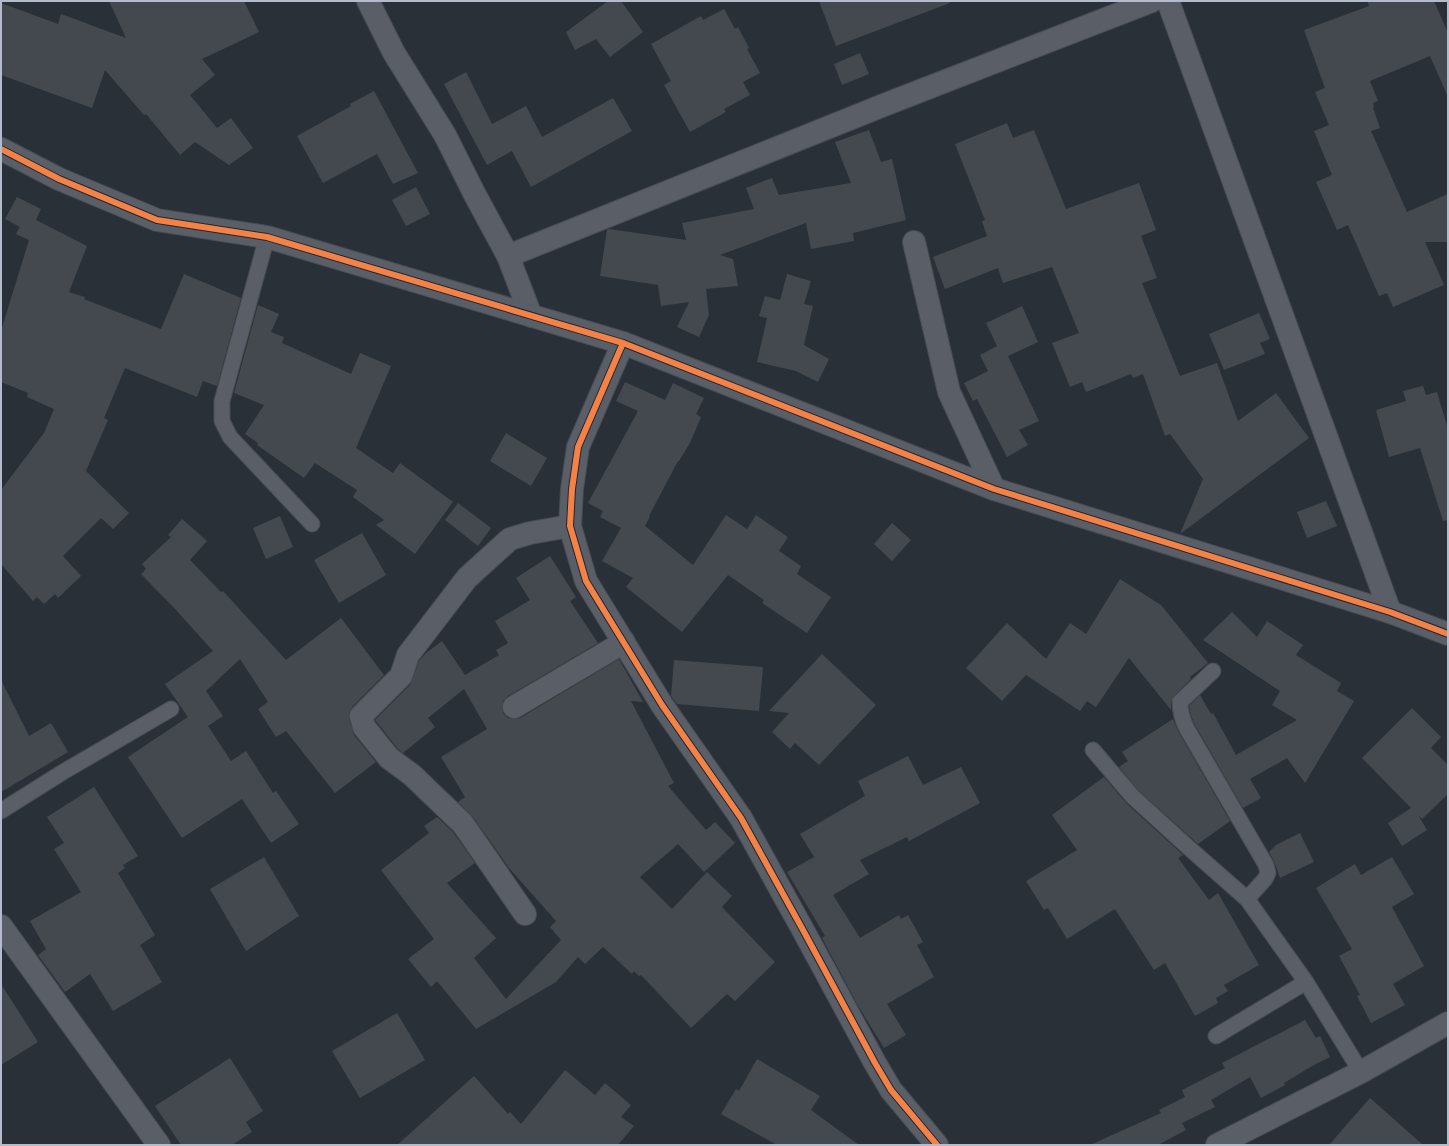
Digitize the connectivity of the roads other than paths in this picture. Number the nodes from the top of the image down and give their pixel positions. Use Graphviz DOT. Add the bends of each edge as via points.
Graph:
graph roads {
  1 [pos="368,1"];
  2 [pos="1152,1"];
  3 [pos="1168,1"];
  4 [pos="1,148"];
  5 [pos="267,237"];
  6 [pos="914,242"];
  7 [pos="508,256"];
  8 [pos="531,316"];
  9 [pos="623,343"];
  10 [pos="994,489"];
  11 [pos="312,524"];
  12 [pos="570,526"];
  13 [pos="1390,612"];
  14 [pos="1448,634"];
  15 [pos="624,642"];
  16 [pos="1213,671"];
  17 [pos="514,707"];
  18 [pos="171,709"];
  19 [pos="1093,750"];
  20 [pos="1,810"];
  21 [pos="1247,899"];
  22 [pos="525,914"];
  23 [pos="1,926"];
  24 [pos="1306,982"];
  25 [pos="1448,1023"];
  26 [pos="1216,1036"];
  27 [pos="1362,1072"];
  28 [pos="159,1145"];
  29 [pos="937,1145"];
  30 [pos="1217,1145"];
  1 -- 7 [label="street" via="394,53 445,135"];
  2 -- 7 [label="street"];
  3 -- 13 [label="street"];
  4 -- 5 [label="street" via="59,179 157,220"];
  5 -- 8 [label="street"];
  5 -- 11 [label="lane" via="222,401 222,421 230,437"];
  6 -- 10 [label="street" via="950,392"];
  7 -- 8 [label="street"];
  8 -- 9 [label="street"];
  9 -- 10 [label="street"];
  9 -- 12 [label="street" via="578,447"];
  10 -- 13 [label="street"];
  12 -- 15 [label="street" via="586,581"];
  12 -- 22 [label="street" via="510,539 467,578 408,655 401,676 361,716 364,727 389,758 412,775 463,824"];
  13 -- 14 [label="street"];
  15 -- 17 [label="street"];
  15 -- 29 [label="street" via="662,705 741,818 874,1063 891,1090"];
  16 -- 21 [label="lane" via="1180,702 1181,718 1266,865 1268,873 1265,879"];
  18 -- 20 [label="lane"];
  19 -- 21 [label="lane" via="1132,796"];
  21 -- 24 [label="lane"];
  23 -- 28 [label="street"];
  24 -- 26 [label="lane"];
  24 -- 27 [label="lane"];
  25 -- 27 [label="street"];
  27 -- 30 [label="street"];
}
